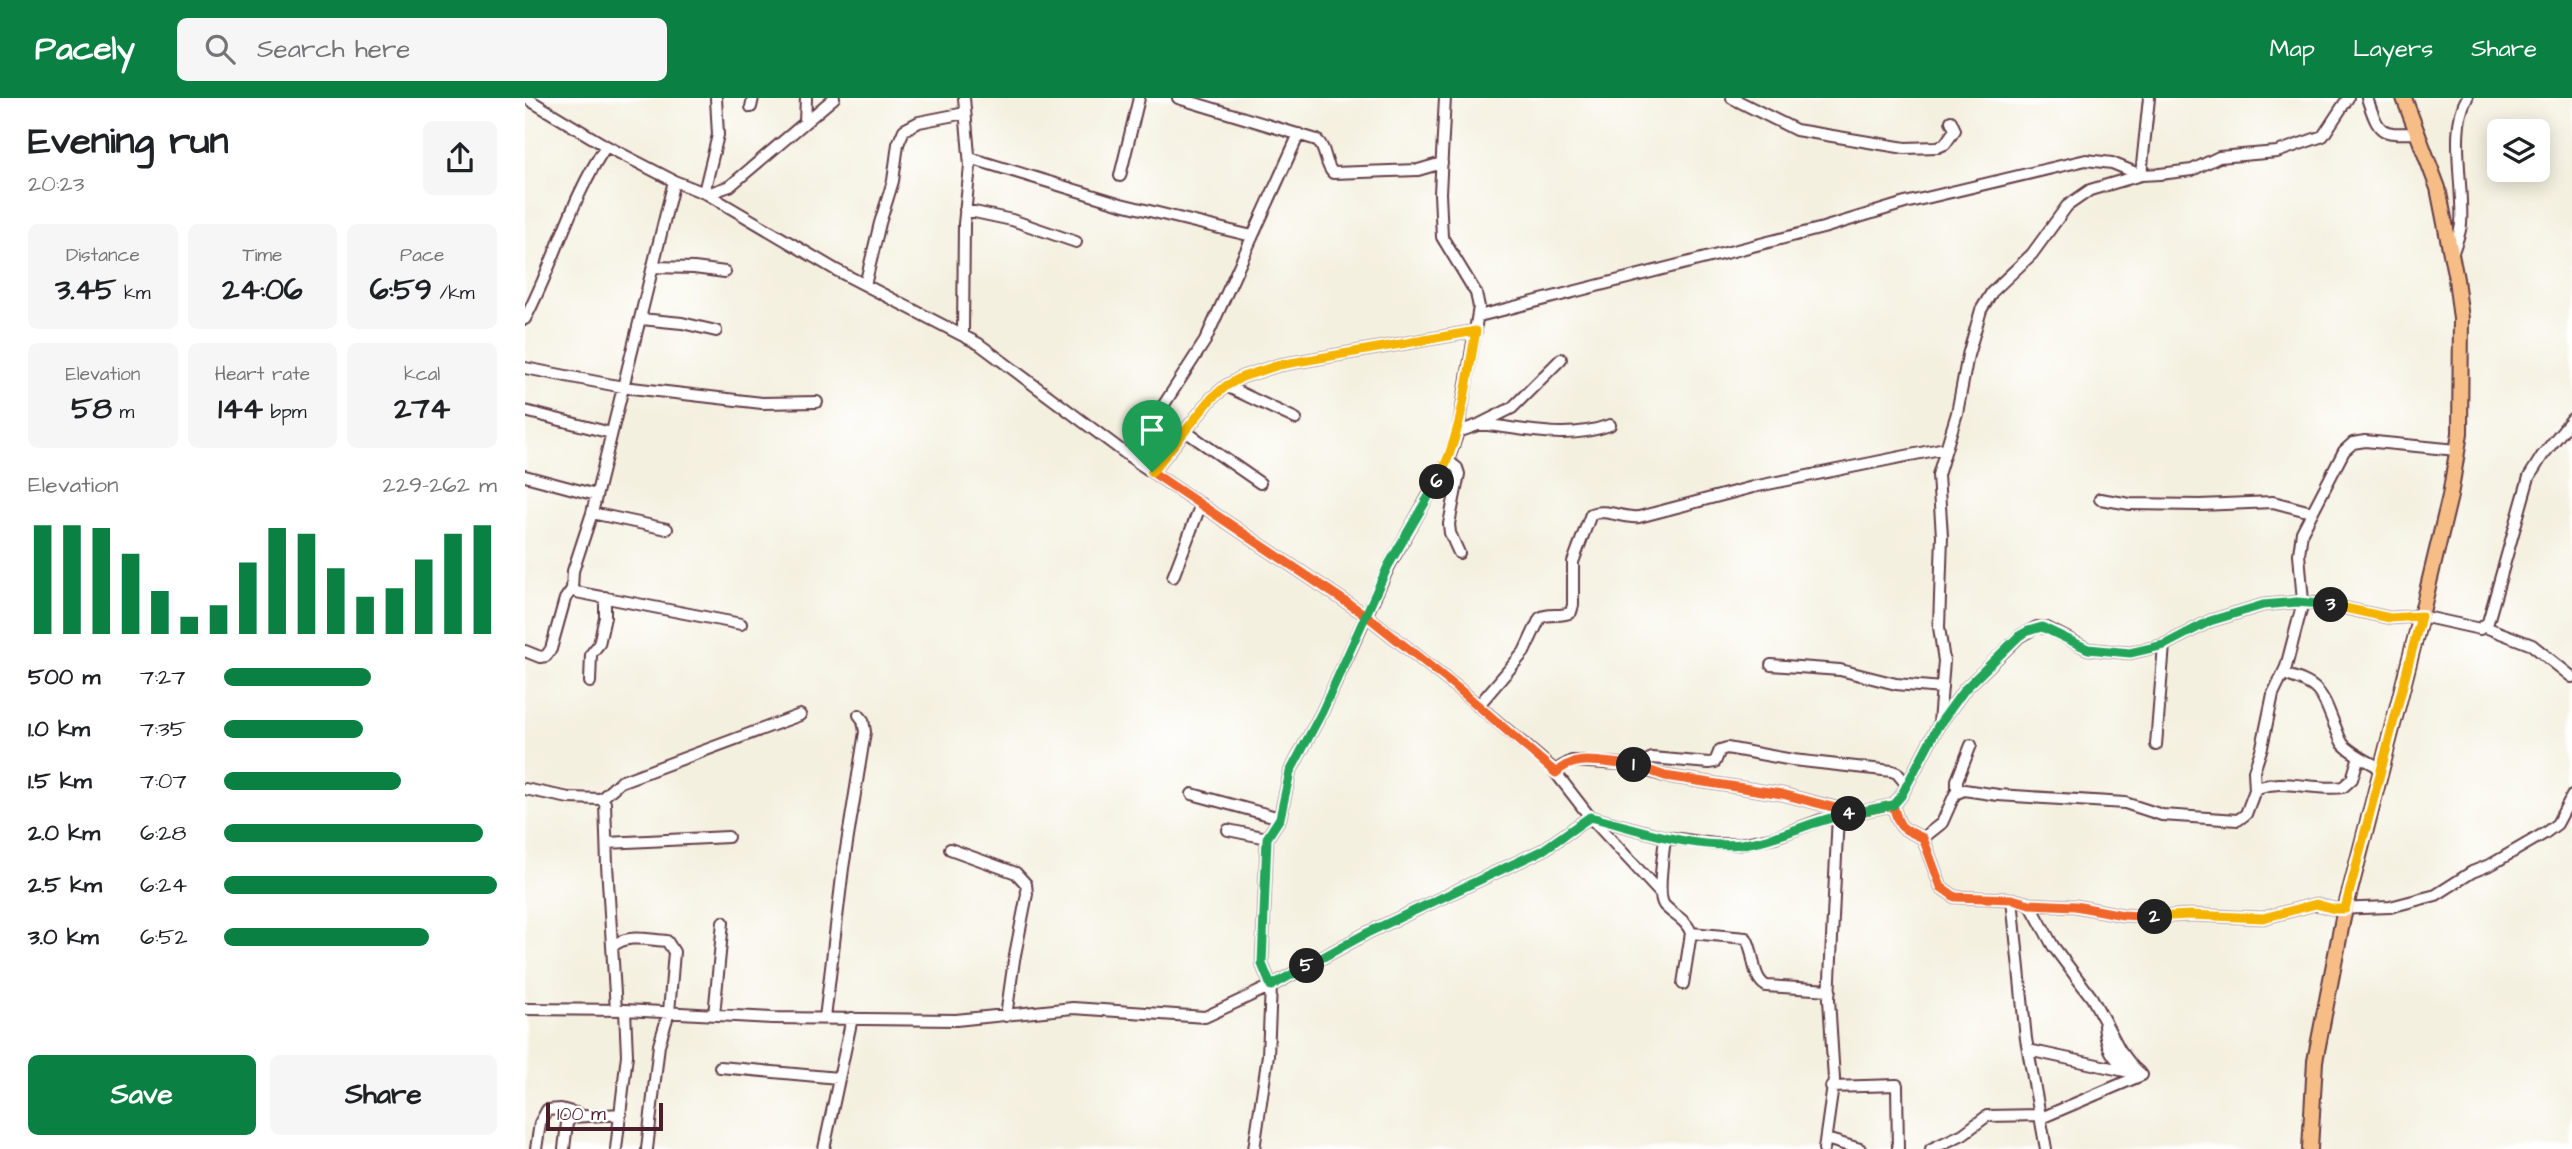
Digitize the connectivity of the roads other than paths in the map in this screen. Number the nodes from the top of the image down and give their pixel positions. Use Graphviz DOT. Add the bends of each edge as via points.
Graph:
graph roads {
  1 [pos="526,98"];
  2 [pos="716,98"];
  3 [pos="806,98"];
  4 [pos="834,98"];
  5 [pos="964,98"];
  6 [pos="1139,98"];
  7 [pos="1178,98"];
  8 [pos="1445,98"];
  9 [pos="1733,98"];
  10 [pos="2149,98"];
  11 [pos="2348,98"];
  12 [pos="2367,98"];
  13 [pos="2404,98"];
  14 [pos="2467,98"];
  15 [pos="965,113"];
  16 [pos="1951,121"];
  17 [pos="805,122"];
  18 [pos="2419,133"];
  19 [pos="1299,134"];
  20 [pos="606,146"];
  21 [pos="970,158"];
  22 [pos="1442,163"];
  23 [pos="2141,174"];
  24 [pos="1120,176"];
  25 [pos="674,181"];
  26 [pos="706,193"];
  27 [pos="965,210"];
  28 [pos="1252,236"];
  29 [pos="1076,242"];
  30 [pos="2452,255"];
  31 [pos="654,267"];
  32 [pos="725,272"];
  33 [pos="865,285"];
  34 [pos="1479,316"];
  35 [pos="525,318"];
  36 [pos="641,319"];
  37 [pos="716,331"];
  38 [pos="1476,331"];
  39 [pos="963,334"];
  40 [pos="1561,359"];
  41 [pos="525,368"];
  42 [pos="1226,386"];
  43 [pos="622,387"];
  44 [pos="817,402"];
  45 [pos="525,411"];
  46 [pos="1296,419"];
  47 [pos="2572,419"];
  48 [pos="1478,425"];
  49 [pos="1610,425"];
  50 [pos="1185,431"];
  51 [pos="1458,432"];
  52 [pos="611,433"];
  53 [pos="1945,449"];
  54 [pos="2458,450"];
  55 [pos="1130,457"];
  56 [pos="1448,461"];
  57 [pos="1152,472"];
  58 [pos="525,476"];
  59 [pos="1260,483"];
  60 [pos="596,495"];
  61 [pos="2100,499"];
  62 [pos="1201,504"];
  63 [pos="2311,512"];
  64 [pos="592,513"];
  65 [pos="667,529"];
  66 [pos="1459,553"];
  67 [pos="1173,577"];
  68 [pos="572,589"];
  69 [pos="605,597"];
  70 [pos="2303,602"];
  71 [pos="1367,616"];
  72 [pos="2421,616"];
  73 [pos="741,624"];
  74 [pos="2484,627"];
  75 [pos="2164,645"];
  76 [pos="525,651"];
  77 [pos="1771,665"];
  78 [pos="2283,674"];
  79 [pos="2572,677"];
  80 [pos="590,682"];
  81 [pos="1942,688"];
  82 [pos="1478,706"];
  83 [pos="800,715"];
  84 [pos="859,715"];
  85 [pos="1938,726"];
  86 [pos="1971,745"];
  87 [pos="2156,745"];
  88 [pos="2359,756"];
  89 [pos="1637,765"];
  90 [pos="2380,768"];
  91 [pos="1556,773"];
  92 [pos="1907,785"];
  93 [pos="525,789"];
  94 [pos="2255,790"];
  95 [pos="1957,791"];
  96 [pos="1192,794"];
  97 [pos="2572,796"];
  98 [pos="601,799"];
  99 [pos="1893,805"];
  100 [pos="1855,813"];
  101 [pos="1838,815"];
  102 [pos="1590,817"];
  103 [pos="1280,818"];
  104 [pos="1229,830"];
  105 [pos="728,837"];
  106 [pos="1665,837"];
  107 [pos="1267,838"];
  108 [pos="1923,838"];
  109 [pos="607,843"];
  110 [pos="950,849"];
  111 [pos="1660,893"];
  112 [pos="2012,899"];
  113 [pos="2030,904"];
  114 [pos="2345,909"];
  115 [pos="723,922"];
  116 [pos="1691,933"];
  117 [pos="612,947"];
  118 [pos="1683,984"];
  119 [pos="1271,986"];
  120 [pos="1830,990"];
  121 [pos="525,1009"];
  122 [pos="620,1010"];
  123 [pos="669,1012"];
  124 [pos="714,1015"];
  125 [pos="1006,1016"];
  126 [pos="825,1018"];
  127 [pos="852,1018"];
  128 [pos="2028,1050"];
  129 [pos="720,1067"];
  130 [pos="2142,1074"];
  131 [pos="838,1078"];
  132 [pos="1831,1087"];
  133 [pos="621,1114"];
  134 [pos="582,1115"];
  135 [pos="2041,1116"];
  136 [pos="1825,1144"];
  137 [pos="537,1149"];
  138 [pos="564,1149"];
  139 [pos="616,1149"];
  140 [pos="647,1149"];
  141 [pos="824,1149"];
  142 [pos="1254,1149"];
  143 [pos="1860,1149"];
  144 [pos="1898,1149"];
  145 [pos="1931,1149"];
  146 [pos="2046,1149"];
  147 [pos="2310,1149"];
  1 -- 20 [label="street"];
  2 -- 26 [label="street" via="717,135"];
  3 -- 17 [label="street"];
  4 -- 17 [label="street"];
  5 -- 15 [label="street"];
  6 -- 24 [label="street"];
  7 -- 19 [label="street"];
  8 -- 22 [label="street"];
  9 -- 16 [label="street" via="1796,130 1905,148 1945,144 1955,130"];
  10 -- 23 [label="street"];
  11 -- 23 [label="street" via="2317,139 2277,152 2219,157 2185,171"];
  12 -- 18 [label="street" via="2382,131"];
  13 -- 18 [label="main road"];
  14 -- 30 [label="street" via="2459,123 2461,223"];
  15 -- 21 [label="street"];
  15 -- 33 [label="street" via="919,122 900,136"];
  17 -- 26 [label="street" via="730,186"];
  18 -- 30 [label="main road" via="2438,188"];
  19 -- 22 [label="street" via="1321,143 1333,173 1418,170"];
  19 -- 28 [label="street"];
  20 -- 25 [label="street"];
  20 -- 35 [label="street" via="577,196"];
  21 -- 27 [label="street"];
  21 -- 28 [label="street" via="1121,204"];
  22 -- 34 [label="street" via="1443,237 1476,293"];
  23 -- 34 [label="street" via="2112,163 2086,160"];
  23 -- 53 [label="street" via="2090,190 2067,206 2032,254 1992,292 1974,329"];
  25 -- 26 [label="street"];
  25 -- 31 [label="street"];
  26 -- 33 [label="street"];
  27 -- 29 [label="street"];
  27 -- 39 [label="street"];
  28 -- 55 [label="street" via="1205,341"];
  30 -- 54 [label="main road" via="2462,319"];
  31 -- 32 [label="street"];
  31 -- 36 [label="street"];
  33 -- 39 [label="street"];
  34 -- 38 [label="street"];
  36 -- 37 [label="street"];
  36 -- 43 [label="street"];
  38 -- 42 [label="street" via="1279,365"];
  38 -- 51 [label="street"];
  39 -- 55 [label="street"];
  40 -- 48 [label="street" via="1512,408"];
  41 -- 43 [label="street"];
  42 -- 46 [label="street"];
  42 -- 50 [label="street"];
  43 -- 44 [label="street" via="762,403"];
  43 -- 52 [label="street"];
  45 -- 52 [label="street"];
  47 -- 74 [label="street" via="2529,477"];
  48 -- 49 [label="street" via="1570,434"];
  48 -- 51 [label="street"];
  50 -- 57 [label="street"];
  50 -- 59 [label="street"];
  51 -- 56 [label="street"];
  52 -- 60 [label="street"];
  53 -- 81 [label="street" via="1937,489 1942,536"];
  53 -- 82 [label="street" via="1753,486 1639,517 1591,514 1573,562 1571,612 1540,618 1524,652"];
  54 -- 63 [label="street" via="2353,443"];
  54 -- 72 [label="main road"];
  55 -- 57 [label="street"];
  56 -- 66 [label="street" via="1459,474 1449,528"];
  56 -- 71 [label="street" via="1388,566"];
  57 -- 62 [label="street"];
  58 -- 60 [label="street"];
  60 -- 64 [label="street"];
  61 -- 63 [label="street" via="2218,506 2273,502"];
  62 -- 67 [label="street"];
  62 -- 71 [label="street"];
  63 -- 70 [label="street" via="2300,543"];
  64 -- 65 [label="street"];
  64 -- 68 [label="street" via="573,570"];
  68 -- 69 [label="street"];
  68 -- 76 [label="street" via="546,656"];
  69 -- 73 [label="street"];
  69 -- 80 [label="street" via="599,644 591,654"];
  70 -- 72 [label="street" via="2390,618"];
  70 -- 75 [label="street" via="2263,605 2210,621"];
  70 -- 78 [label="street"];
  71 -- 82 [label="street"];
  71 -- 103 [label="street" via="1290,772"];
  72 -- 74 [label="street" via="2472,629"];
  72 -- 90 [label="main road"];
  74 -- 79 [label="street" via="2532,645"];
  75 -- 85 [label="street" via="2130,653 2097,651 2037,627 2019,636 1974,678"];
  75 -- 87 [label="street"];
  77 -- 81 [label="street" via="1840,670 1896,684"];
  78 -- 88 [label="street" via="2321,692 2341,741"];
  78 -- 94 [label="street" via="2275,687 2254,771"];
  81 -- 85 [label="street"];
  82 -- 91 [label="street"];
  83 -- 98 [label="street" via="620,782"];
  84 -- 126 [label="street" via="865,732"];
  85 -- 92 [label="street"];
  86 -- 95 [label="street"];
  88 -- 90 [label="street"];
  88 -- 94 [label="street" via="2352,779 2343,788 2272,784"];
  89 -- 91 [label="street" via="1572,761"];
  89 -- 92 [label="street" via="1652,758 1713,763 1720,750 1727,748 1892,771"];
  89 -- 100 [label="street" via="1665,776 1782,794"];
  90 -- 114 [label="main road"];
  91 -- 102 [label="street"];
  92 -- 99 [label="street"];
  93 -- 98 [label="street"];
  94 -- 95 [label="street" via="2246,814 2231,821 2155,814 2125,803"];
  95 -- 108 [label="street" via="1943,823"];
  96 -- 103 [label="street"];
  97 -- 114 [label="street" via="2557,824 2545,834 2443,891 2398,906"];
  98 -- 109 [label="street" via="607,808"];
  99 -- 100 [label="street"];
  99 -- 108 [label="street" via="1898,825"];
  100 -- 101 [label="street"];
  101 -- 106 [label="street" via="1755,842 1714,844"];
  101 -- 120 [label="street"];
  102 -- 106 [label="street"];
  102 -- 111 [label="street"];
  102 -- 119 [label="street" via="1543,850 1367,933"];
  103 -- 107 [label="street"];
  104 -- 107 [label="street"];
  105 -- 109 [label="street"];
  106 -- 111 [label="street"];
  107 -- 119 [label="street" via="1262,964"];
  108 -- 112 [label="street" via="1934,874 1948,894"];
  109 -- 117 [label="street"];
  110 -- 125 [label="street" via="1016,873 1026,884"];
  111 -- 116 [label="street" via="1662,902"];
  112 -- 113 [label="street"];
  112 -- 128 [label="street"];
  113 -- 114 [label="street" via="2155,917 2263,918 2316,904"];
  113 -- 130 [label="street" via="2053,946 2092,998 2120,1051"];
  114 -- 147 [label="main road" via="2315,1061"];
  115 -- 124 [label="street"];
  116 -- 118 [label="street"];
  116 -- 120 [label="street" via="1746,938 1757,974 1766,986"];
  117 -- 122 [label="street"];
  117 -- 123 [label="street" via="621,939 670,943 674,952"];
  119 -- 125 [label="street" via="1205,1017 1073,1009"];
  119 -- 142 [label="street" via="1268,1055"];
  120 -- 132 [label="street"];
  121 -- 122 [label="street"];
  122 -- 123 [label="street"];
  122 -- 133 [label="street" via="627,1045"];
  123 -- 124 [label="street"];
  123 -- 140 [label="street" via="659,1045"];
  124 -- 126 [label="street"];
  125 -- 127 [label="street"];
  126 -- 127 [label="street"];
  127 -- 131 [label="street"];
  128 -- 130 [label="street"];
  128 -- 135 [label="street"];
  129 -- 131 [label="street"];
  130 -- 135 [label="street"];
  131 -- 141 [label="street"];
  132 -- 136 [label="street"];
  132 -- 144 [label="street" via="1897,1085"];
  133 -- 134 [label="street"];
  133 -- 139 [label="street"];
  134 -- 137 [label="street" via="547,1110 540,1123"];
  134 -- 138 [label="street" via="567,1123"];
  135 -- 145 [label="street" via="1987,1116 1963,1135"];
  135 -- 146 [label="street"];
  136 -- 143 [label="street"];
}
